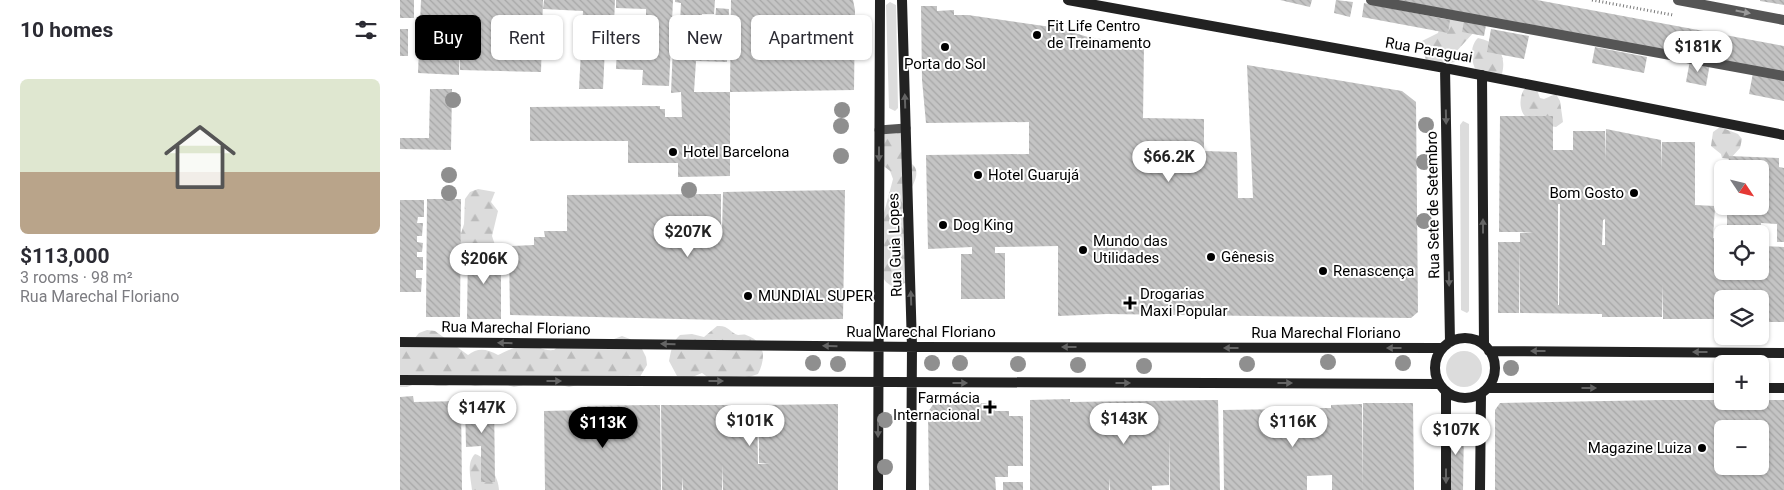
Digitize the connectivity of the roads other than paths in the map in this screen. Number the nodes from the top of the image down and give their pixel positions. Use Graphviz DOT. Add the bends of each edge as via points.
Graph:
graph roads {
  1 [pos="880,0"];
  2 [pos="902,0"];
  3 [pos="1068,0"];
  4 [pos="1371,0"];
  5 [pos="1678,0"];
  6 [pos="1784,20"];
  7 [pos="1445,68"];
  8 [pos="1482,75"];
  9 [pos="1784,76"];
  10 [pos="906,128"];
  11 [pos="879,130"];
  12 [pos="1784,135"];
  13 [pos="400,342"];
  14 [pos="1446,345"];
  15 [pos="879,346"];
  16 [pos="912,347"];
  17 [pos="1487,348"];
  18 [pos="1784,353"];
  19 [pos="400,380"];
  20 [pos="878,382"];
  21 [pos="912,382"];
  22 [pos="1439,384"];
  23 [pos="1714,388"];
  24 [pos="1769,388"];
  25 [pos="1784,388"];
  26 [pos="1484,391"];
  27 [pos="1446,392"];
  28 [pos="878,490"];
  29 [pos="911,490"];
  30 [pos="1446,490"];
  31 [pos="1480,490"];
  1 -- 11 [label="main road, Rua Guia Lopes"];
  10 -- 2 [label="main road, Rua Guia Lopes, one-way"];
  3 -- 7 [label="main road, Rua Paraguai"];
  4 -- 9 [label="street"];
  5 -- 6 [label="street, one-way"];
  7 -- 8 [label="main road, Rua Paraguai"];
  7 -- 14 [label="main road, Rua Sete de Setembro, one-way"];
  8 -- 12 [label="main road, Rua Paraguai"];
  17 -- 8 [label="main road, one-way"];
  10 -- 11 [label="lane"];
  16 -- 10 [label="main road, Rua Guia Lopes, one-way"];
  11 -- 15 [label="main road, Rua Guia Lopes, one-way"];
  15 -- 13 [label="main road, Rua Marechal Floriano, one-way"];
  14 -- 16 [label="main road, Rua Marechal Floriano, one-way"];
  14 -- 17 [label="main road" via="1466,338"];
  14 -- 22 [label="main road" via="1436,360"];
  15 -- 16 [label="main road, Rua Marechal Floriano"];
  15 -- 20 [label="main road, Rua Guia Lopes"];
  16 -- 21 [label="main road, Rua Guia Lopes"];
  18 -- 17 [label="main road, one-way"];
  17 -- 26 [label="main road" via="1495,369 1494,377"];
  19 -- 20 [label="main road, one-way"];
  20 -- 21 [label="main road"];
  20 -- 28 [label="main road, Rua Guia Lopes, one-way"];
  21 -- 22 [label="main road, one-way"];
  21 -- 29 [label="main road, Rua Guia Lopes"];
  22 -- 27 [label="main road"];
  26 -- 23 [label="main road, one-way"];
  24 -- 25 [label="main road"];
  26 -- 27 [label="main road" via="1471,398"];
  26 -- 31 [label="main road"];
  27 -- 30 [label="main road, one-way"];
}
